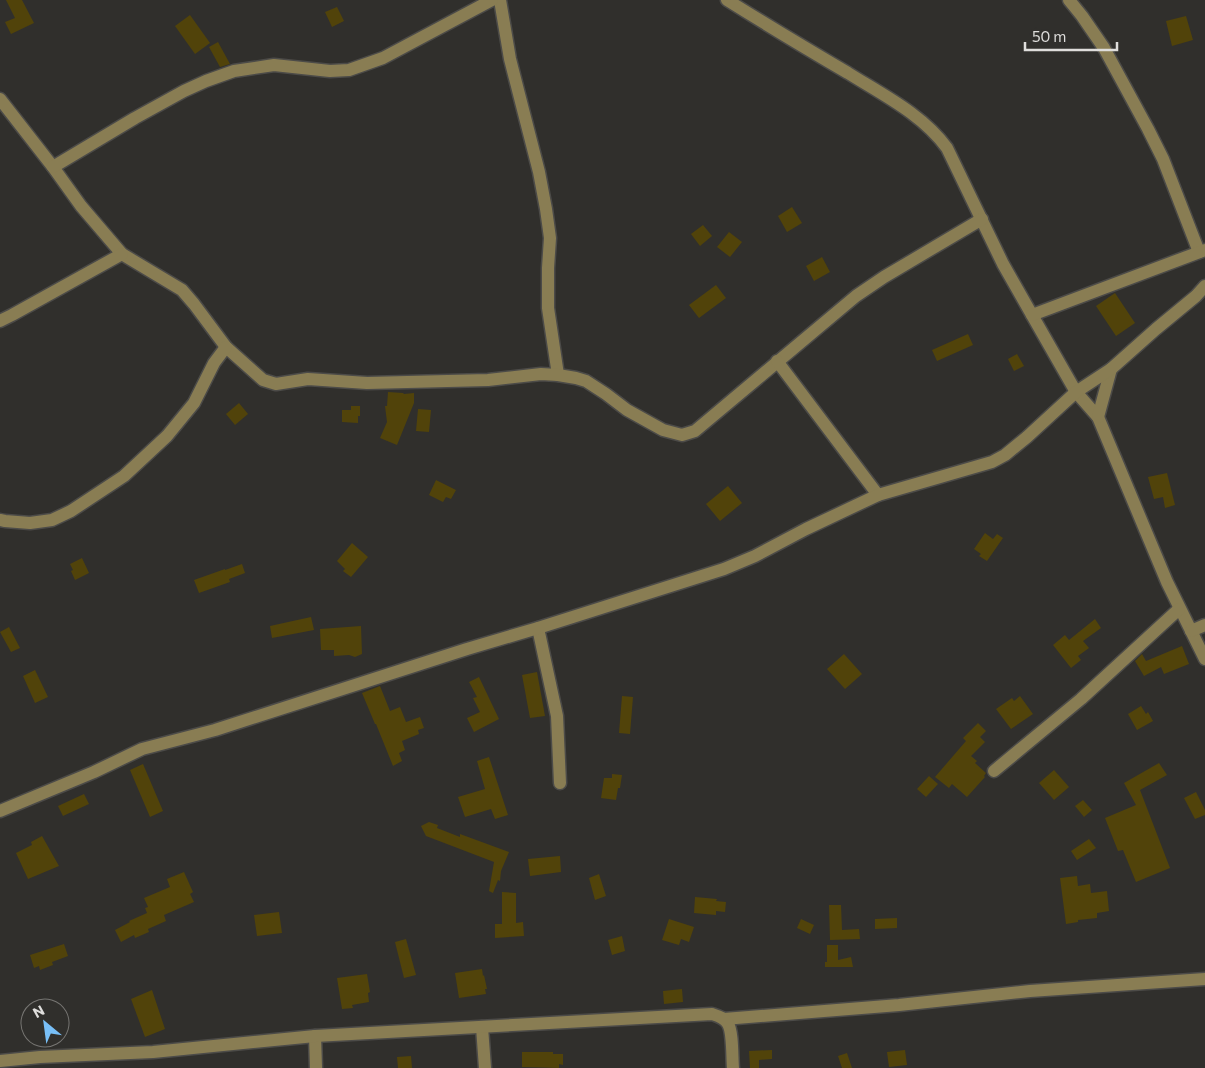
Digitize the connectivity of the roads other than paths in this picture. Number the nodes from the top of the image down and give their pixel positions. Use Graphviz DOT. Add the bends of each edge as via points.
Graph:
graph roads {
  1 [pos="492,0"];
  2 [pos="500,0"];
  3 [pos="727,0"];
  4 [pos="1069,0"];
  5 [pos="0,99"];
  6 [pos="53,167"];
  7 [pos="982,219"];
  8 [pos="1202,251"];
  9 [pos="122,254"];
  10 [pos="1205,286"];
  11 [pos="1032,315"];
  12 [pos="0,321"];
  13 [pos="226,347"];
  14 [pos="778,362"];
  15 [pos="1111,369"];
  16 [pos="558,375"];
  17 [pos="1076,392"];
  18 [pos="1098,417"];
  19 [pos="878,495"];
  20 [pos="0,520"];
  21 [pos="1179,609"];
  22 [pos="1205,625"];
  23 [pos="538,628"];
  24 [pos="1191,631"];
  25 [pos="1205,659"];
  26 [pos="994,771"];
  27 [pos="560,783"];
  28 [pos="0,811"];
  29 [pos="1205,979"];
  30 [pos="724,1019"];
  31 [pos="482,1027"];
  32 [pos="315,1036"];
  33 [pos="0,1061"];
  34 [pos="316,1068"];
  35 [pos="485,1068"];
  36 [pos="733,1068"];
  1 -- 6 [label="street" via="383,58 349,70 274,65 234,71 206,81 135,118"];
  2 -- 16 [label="street" via="510,59 546,209 550,238 548,308"];
  3 -- 7 [label="street" via="889,97 926,124 948,148"];
  4 -- 8 [label="street" via="1104,48 1148,129"];
  5 -- 6 [label="street"];
  6 -- 9 [label="street"];
  7 -- 11 [label="street"];
  7 -- 14 [label="street" via="856,296"];
  8 -- 11 [label="street"];
  9 -- 12 [label="street"];
  9 -- 13 [label="street" via="182,290"];
  10 -- 15 [label="street"];
  11 -- 17 [label="street"];
  13 -- 16 [label="street" via="263,380 276,384 308,379 367,383"];
  13 -- 20 [label="street" via="194,403 167,436 124,476 52,520 30,523"];
  14 -- 16 [label="street" via="695,431 682,435 663,430 627,410 586,381"];
  14 -- 19 [label="street"];
  15 -- 17 [label="street"];
  15 -- 18 [label="street"];
  17 -- 18 [label="street"];
  17 -- 19 [label="street" via="1027,437 992,462"];
  18 -- 21 [label="street"];
  19 -- 23 [label="street" via="755,556"];
  21 -- 24 [label="street"];
  21 -- 26 [label="street" via="1081,699"];
  22 -- 24 [label="street"];
  23 -- 27 [label="street" via="557,716"];
  23 -- 28 [label="street" via="215,730 142,749"];
  24 -- 25 [label="street"];
  29 -- 30 [label="street" via="1030,991"];
  30 -- 31 [label="street" via="712,1014"];
  30 -- 36 [label="street" via="731,1030"];
  31 -- 32 [label="street"];
  31 -- 35 [label="street"];
  32 -- 33 [label="street" via="153,1052"];
  32 -- 34 [label="street"];
}
